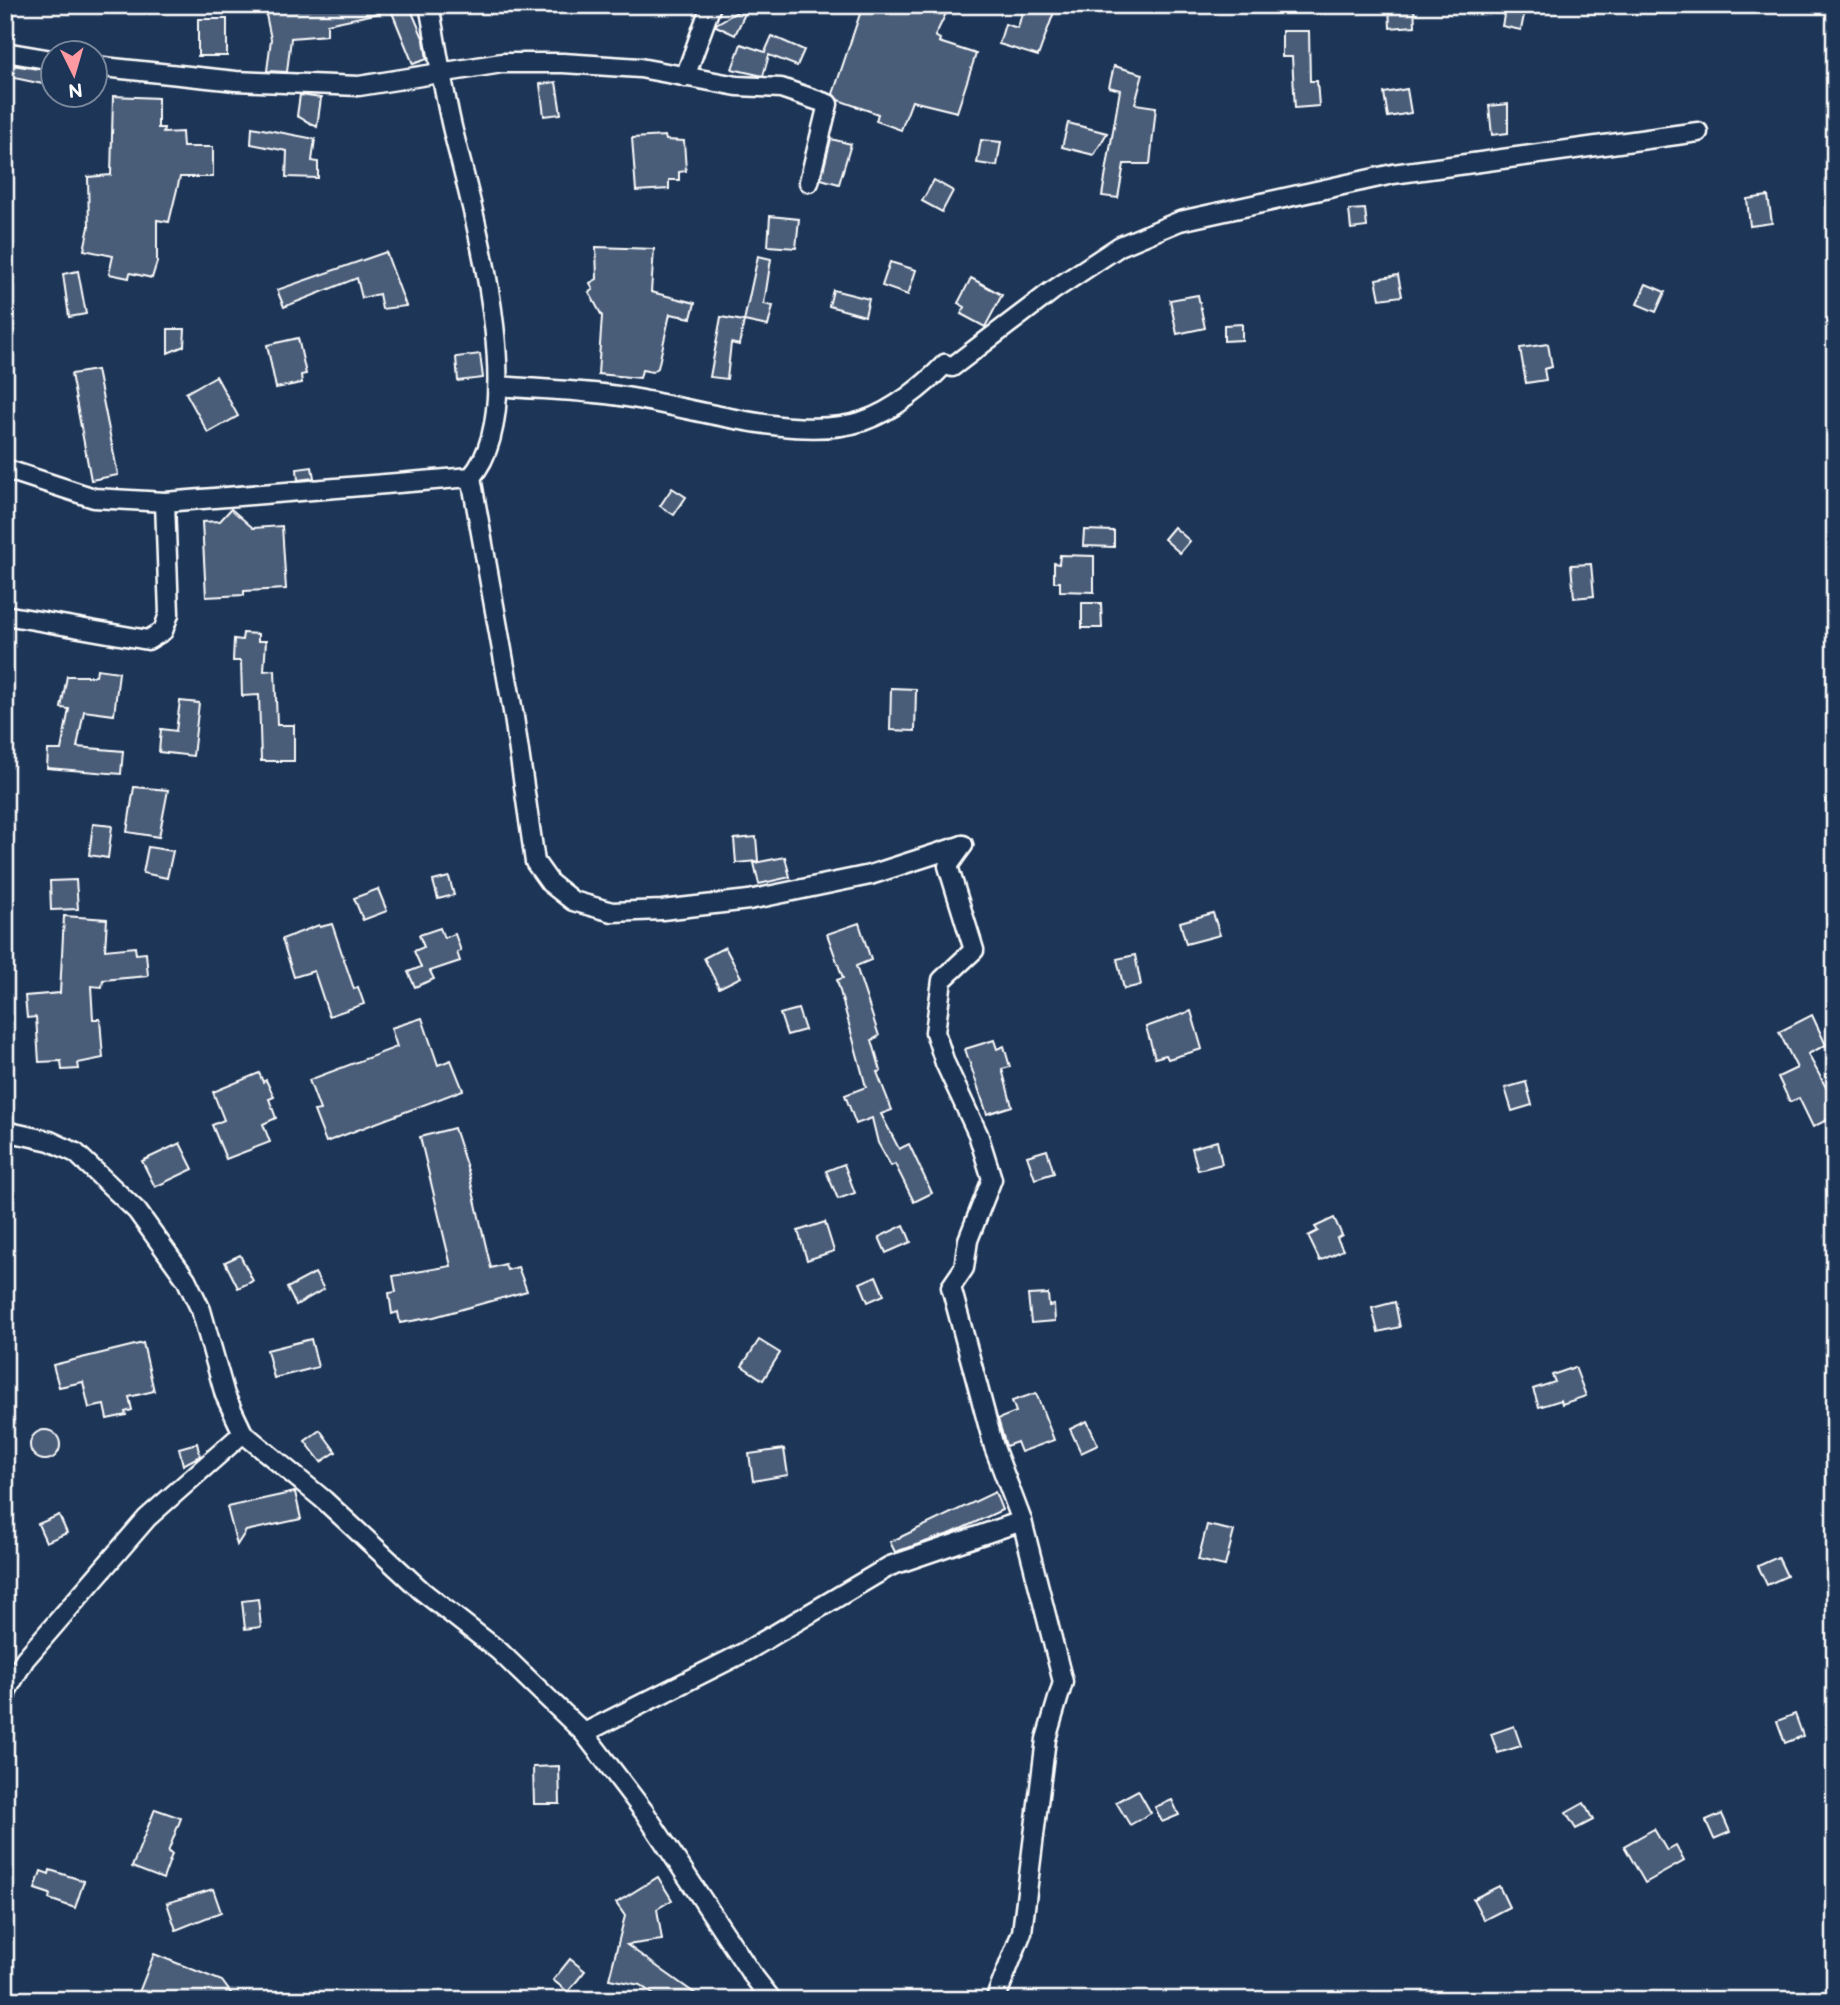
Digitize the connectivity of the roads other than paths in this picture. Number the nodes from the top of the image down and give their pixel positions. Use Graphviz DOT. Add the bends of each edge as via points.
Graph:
graph roads {
  1 [pos="429,5"];
  2 [pos="711,5"];
  3 [pos="5,52"];
  4 [pos="38,58"];
  5 [pos="108,67"];
  6 [pos="442,74"];
  7 [pos="685,76"];
  8 [pos="1698,132"];
  9 [pos="809,182"];
  10 [pos="499,386"];
  11 [pos="5,468"];
  12 [pos="471,477"];
  13 [pos="165,502"];
  14 [pos="5,615"];
  15 [pos="5,1131"];
  16 [pos="243,1433"];
  17 [pos="1022,1521"];
  18 [pos="5,1699"];
  19 [pos="584,1733"];
  20 [pos="772,2000"];
  21 [pos="996,2000"];
  1 -- 6 [label="street"];
  2 -- 7 [label="street"];
  3 -- 4 [label="street"];
  5 -- 6 [label="street" via="236,81 359,86"];
  6 -- 7 [label="street" via="502,63 563,63"];
  6 -- 10 [label="street" via="471,192"];
  7 -- 9 [label="street" via="780,88 828,104"];
  8 -- 10 [label="street" via="1393,174 1180,221 1120,246 953,367 945,364 929,381 864,421 791,428 628,397"];
  10 -- 12 [label="street" via="493,439 483,464"];
  11 -- 13 [label="street" via="94,498"];
  12 -- 13 [label="street"];
  12 -- 17 [label="street" via="536,862 551,883 573,901 612,912 749,900 870,876 962,845 948,866 974,950 942,980 935,1032 992,1179 968,1240 964,1268 951,1287 994,1447"];
  13 -- 14 [label="street" via="169,614 163,631 148,640"];
  15 -- 16 [label="street" via="50,1141 76,1153 137,1211 186,1279 201,1310 225,1395"];
  16 -- 18 [label="street" via="147,1518 25,1659"];
  16 -- 19 [label="street" via="422,1591 499,1651"];
  17 -- 19 [label="street" via="890,1566 746,1652"];
  17 -- 21 [label="street" via="1063,1682 1046,1739 1022,1932"];
  19 -- 20 [label="street" via="645,1812"];
}
